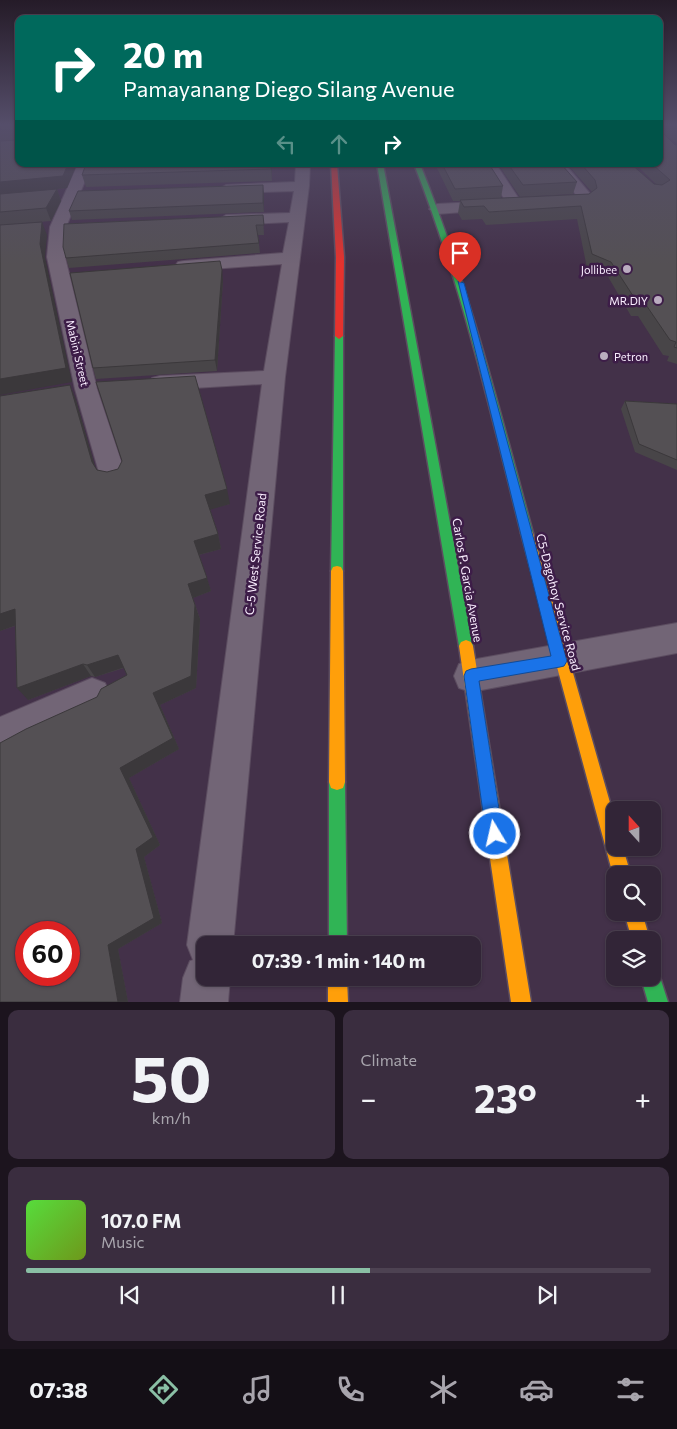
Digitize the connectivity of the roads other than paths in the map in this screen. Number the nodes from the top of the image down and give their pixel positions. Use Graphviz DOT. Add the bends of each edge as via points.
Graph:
graph roads {
  1 [pos="82,172"];
  2 [pos="334,172"];
  3 [pos="381,172"];
  4 [pos="421,172"];
  5 [pos="494,172"];
  6 [pos="565,172"];
  7 [pos="302,175"];
  8 [pos="214,189"];
  9 [pos="74,194"];
  10 [pos="92,194"];
  11 [pos="56,196"];
  12 [pos="516,205"];
  13 [pos="438,209"];
  14 [pos="297,217"];
  15 [pos="207,221"];
  16 [pos="78,226"];
  17 [pos="49,228"];
  18 [pos="292,258"];
  19 [pos="167,268"];
  20 [pos="274,377"];
  21 [pos="138,384"];
  22 [pos="111,386"];
  23 [pos="77,390"];
  24 [pos="113,476"];
  25 [pos="677,638"];
  26 [pos="560,661"];
  27 [pos="471,676"];
  28 [pos="92,695"];
  29 [pos="0,736"];
  30 [pos="619,866"];
  31 [pos="211,936"];
  32 [pos="338,936"];
  33 [pos="206,986"];
  34 [pos="338,986"];
  35 [pos="654,986"];
  36 [pos="204,1002"];
  37 [pos="338,1002"];
  38 [pos="520,1002"];
  39 [pos="658,1002"];
  1 -- 9 [label="street"];
  2 -- 32 [label="main road" via="340,285 336,662"];
  3 -- 27 [label="main road, Carlos P. Garcia Avenue"];
  4 -- 13 [label="main road, C5-Dagohoy Service Road"];
  5 -- 12 [label="street"];
  6 -- 12 [label="street" via="585,196 584,200"];
  7 -- 8 [label="street"];
  7 -- 14 [label="street, C-5 West Service Road"];
  9 -- 10 [label="street"];
  9 -- 11 [label="street"];
  9 -- 17 [label="street"];
  12 -- 13 [label="street"];
  13 -- 26 [label="main road, C5-Dagohoy Service Road" via="476,336"];
  14 -- 15 [label="street"];
  14 -- 18 [label="street, C-5 West Service Road"];
  16 -- 17 [label="street"];
  17 -- 23 [label="street, Mabini Street" via="56,257 70,275"];
  18 -- 19 [label="street"];
  18 -- 20 [label="street, C-5 West Service Road"];
  20 -- 21 [label="street"];
  20 -- 31 [label="street, C-5 West Service Road"];
  22 -- 23 [label="street"];
  23 -- 24 [label="street, Mabini Street"];
  25 -- 26 [label="street"];
  26 -- 27 [label="street"];
  26 -- 30 [label="main road, C5-Dagohoy Service Road"];
  27 -- 38 [label="main road, Carlos P. Garcia Avenue"];
  28 -- 29 [label="street"];
  33 -- 36 [label="street"];
  34 -- 37 [label="main road"];
  35 -- 39 [label="main road"];
}
